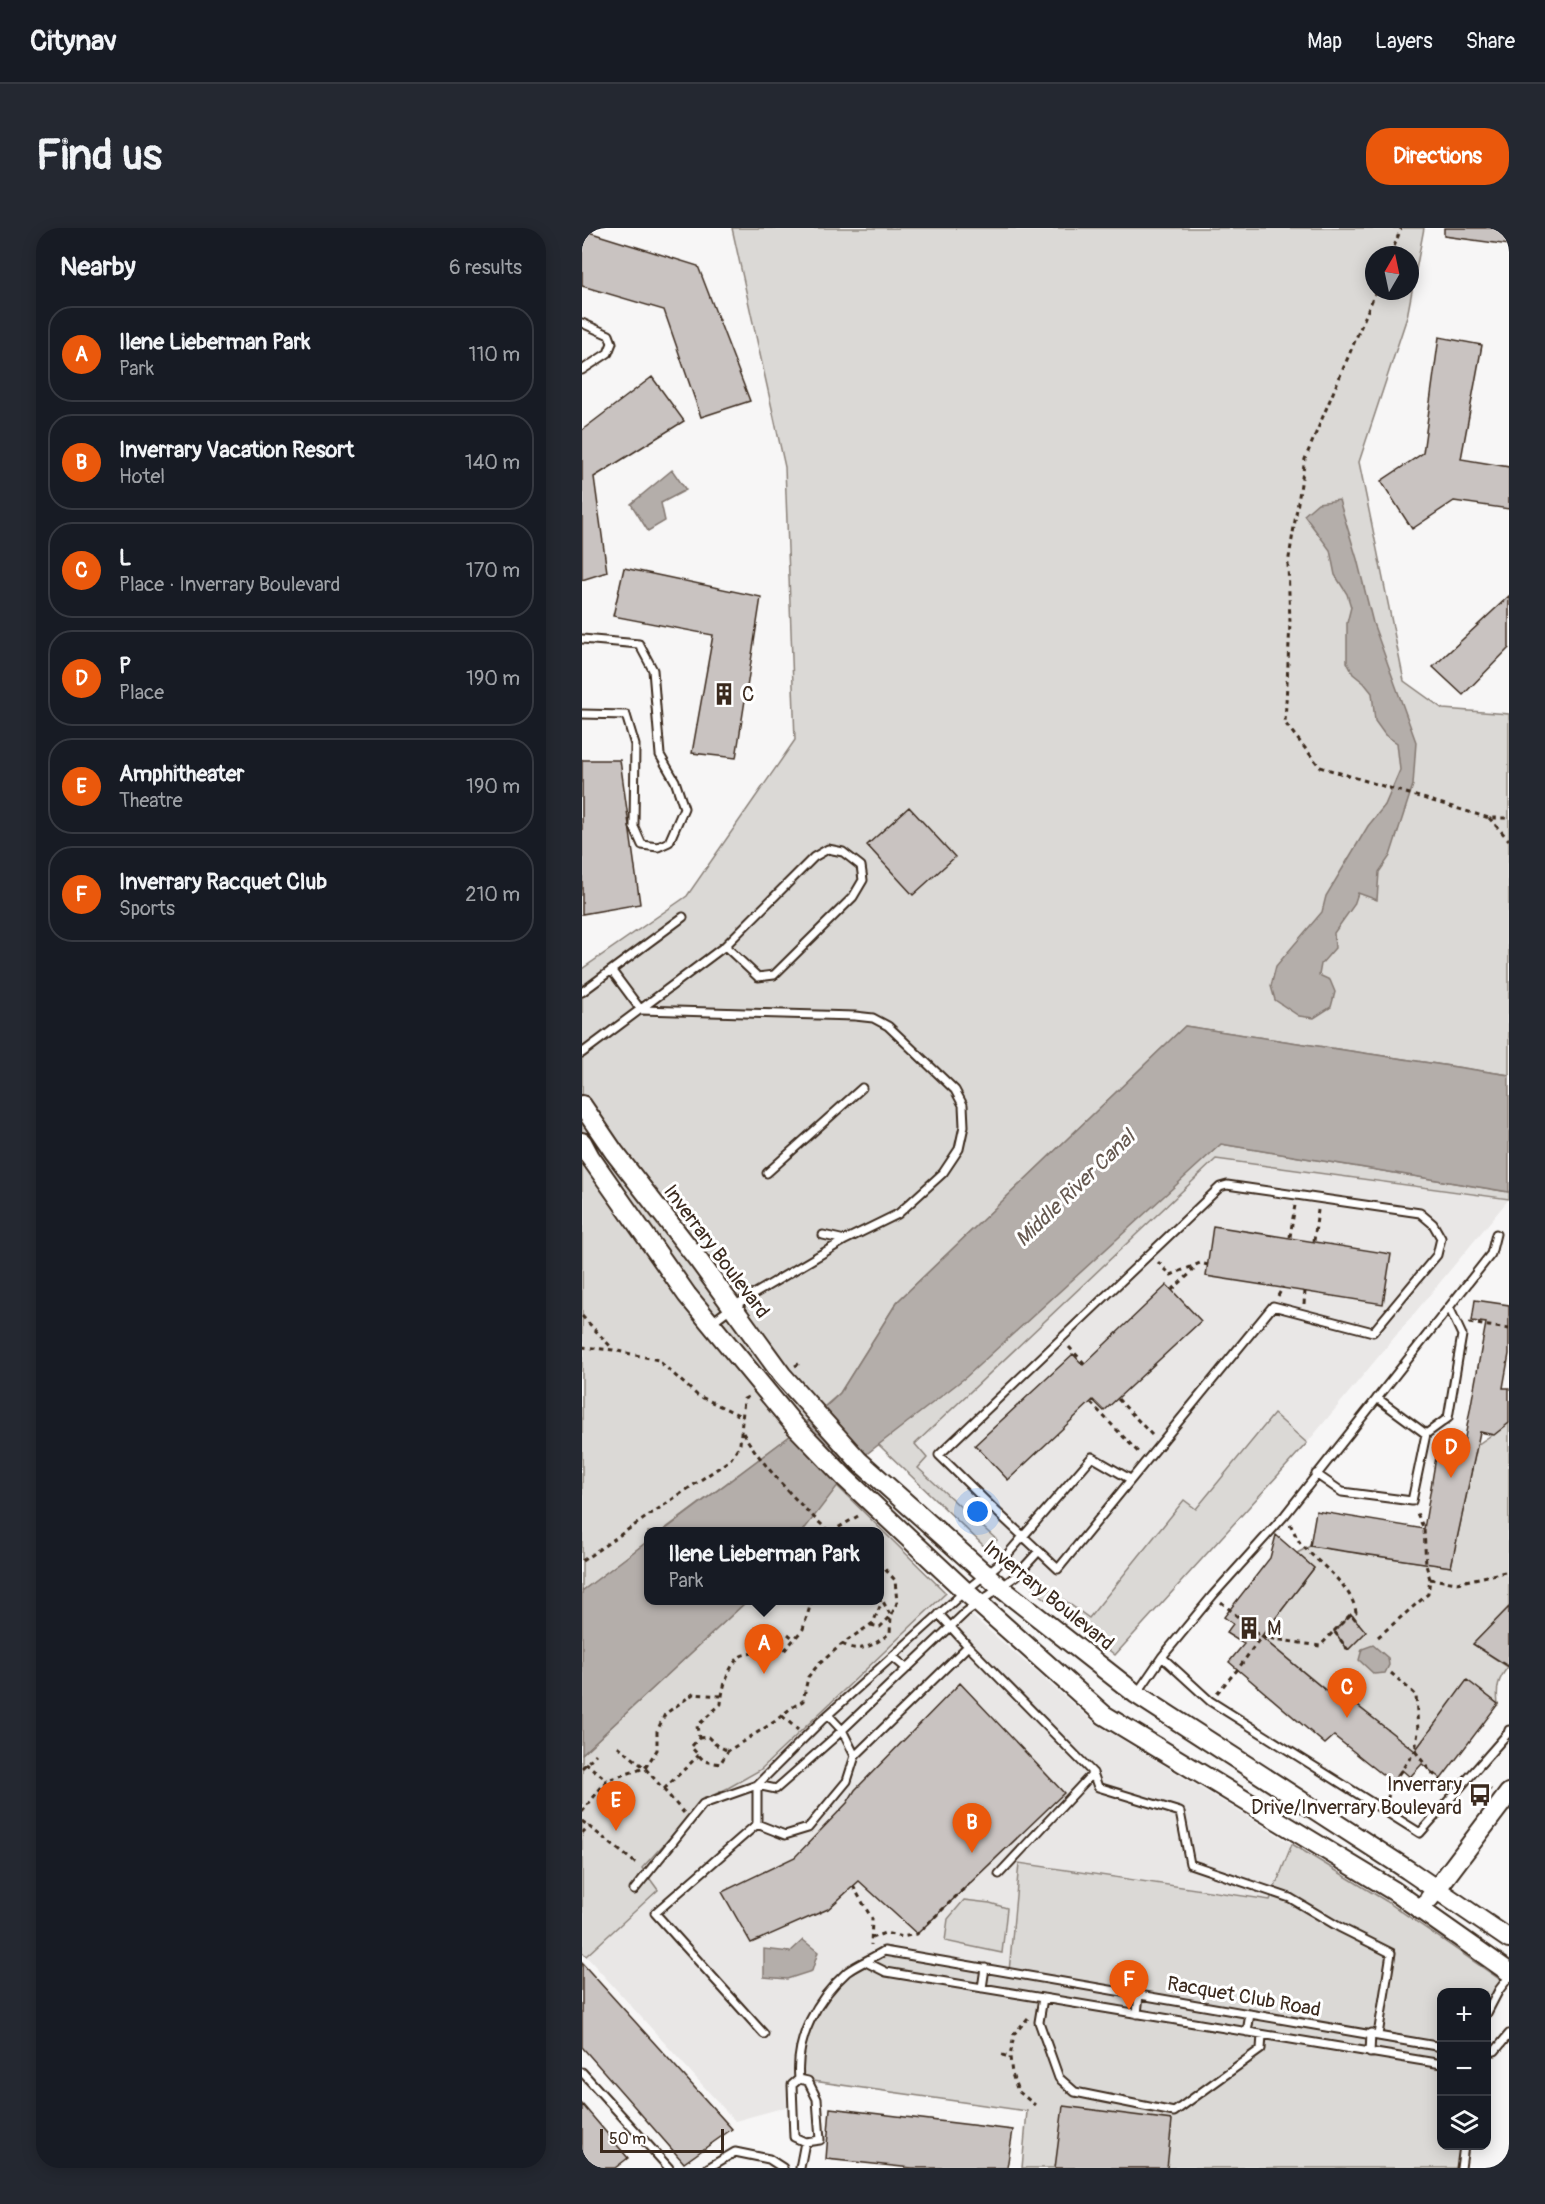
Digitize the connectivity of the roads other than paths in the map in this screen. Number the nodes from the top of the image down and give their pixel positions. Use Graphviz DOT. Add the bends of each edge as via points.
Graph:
graph roads {
  1 [pos="582,323"];
  2 [pos="582,370"];
  3 [pos="582,639"];
  4 [pos="582,714"];
  5 [pos="683,917"];
  6 [pos="725,946"];
  7 [pos="612,971"];
  8 [pos="582,992"];
  9 [pos="641,1010"];
  10 [pos="582,1053"];
  11 [pos="862,1088"];
  12 [pos="582,1105"];
  13 [pos="582,1142"];
  14 [pos="767,1173"];
  15 [pos="1496,1233"];
  16 [pos="823,1235"];
  17 [pos="844,1240"];
  18 [pos="732,1307"];
  19 [pos="1449,1307"];
  20 [pos="710,1324"];
  21 [pos="1377,1398"];
  22 [pos="1426,1434"];
  23 [pos="1316,1474"];
  24 [pos="1130,1479"];
  25 [pos="1022,1537"];
  26 [pos="1038,1552"];
  27 [pos="986,1574"];
  28 [pos="1000,1588"];
  29 [pos="971,1597"];
  30 [pos="939,1614"];
  31 [pos="951,1626"];
  32 [pos="968,1646"];
  33 [pos="893,1657"];
  34 [pos="1162,1658"];
  35 [pos="906,1668"];
  36 [pos="1136,1694"];
  37 [pos="828,1715"];
  38 [pos="842,1730"];
  39 [pos="1509,1730"];
  40 [pos="855,1756"];
  41 [pos="1093,1773"];
  42 [pos="757,1785"];
  43 [pos="1509,1793"];
  44 [pos="757,1824"];
  45 [pos="999,1874"];
  46 [pos="1435,1889"];
  47 [pos="634,1890"];
  48 [pos="1421,1911"];
  49 [pos="1509,1939"];
  50 [pos="866,1962"];
  51 [pos="985,1968"];
  52 [pos="1509,1972"];
  53 [pos="1509,1977"];
  54 [pos="982,1988"];
  55 [pos="1139,1995"];
  56 [pos="1043,1998"];
  57 [pos="1491,2005"];
  58 [pos="1137,2014"];
  59 [pos="1250,2014"];
  60 [pos="1247,2032"];
  61 [pos="764,2034"];
  62 [pos="1374,2034"];
  63 [pos="1509,2034"];
  64 [pos="1262,2035"];
  65 [pos="1437,2046"];
  66 [pos="1491,2051"];
  67 [pos="1370,2053"];
  68 [pos="1437,2063"];
  69 [pos="582,2072"];
  70 [pos="799,2079"];
  71 [pos="805,2142"];
  72 [pos="1463,2150"];
  73 [pos="669,2168"];
  74 [pos="708,2168"];
  75 [pos="783,2168"];
  76 [pos="800,2168"];
  77 [pos="1461,2168"];
  1 -- 2 [label="lane" via="609,335 612,343 608,353"];
  3 -- 4 [label="lane" via="639,644 653,670 660,755 684,808 669,842 657,847 642,845 634,827 635,745 626,715"];
  5 -- 7 [label="lane"];
  6 -- 6 [label="lane" via="758,977 774,975 853,897 863,880 861,866 843,852 828,849 814,857"];
  6 -- 9 [label="lane"];
  7 -- 8 [label="lane"];
  7 -- 9 [label="lane"];
  9 -- 10 [label="lane"];
  9 -- 17 [label="lane" via="873,1018 888,1026 955,1090 963,1106 964,1126 959,1149 943,1173 898,1214"];
  11 -- 14 [label="lane"];
  12 -- 18 [label="street, Inverrary Boulevard"];
  13 -- 20 [label="street"];
  15 -- 19 [label="lane" via="1491,1254"];
  16 -- 17 [label="lane"];
  17 -- 18 [label="lane"];
  18 -- 20 [label="lane"];
  18 -- 27 [label="street, Inverrary Boulevard" via="782,1375 859,1461"];
  19 -- 21 [label="lane"];
  19 -- 22 [label="lane" via="1462,1335 1448,1418"];
  20 -- 29 [label="street" via="795,1426"];
  21 -- 22 [label="lane"];
  21 -- 23 [label="lane"];
  22 -- 23 [label="lane" via="1412,1501 1342,1492"];
  23 -- 34 [label="lane"];
  24 -- 25 [label="lane" via="1092,1457"];
  24 -- 25 [label="lane" via="1273,1306 1373,1332 1437,1255 1441,1238 1433,1224 1420,1213 1220,1187 939,1455"];
  24 -- 26 [label="lane" via="1058,1569"];
  25 -- 26 [label="lane"];
  25 -- 27 [label="lane"];
  26 -- 28 [label="lane"];
  27 -- 28 [label="street, Inverrary Boulevard"];
  27 -- 29 [label="lane"];
  28 -- 29 [label="lane"];
  28 -- 36 [label="street, Inverrary Boulevard"];
  29 -- 30 [label="lane"];
  29 -- 31 [label="lane"];
  29 -- 48 [label="street" via="1104,1715"];
  30 -- 31 [label="lane"];
  30 -- 33 [label="lane"];
  31 -- 32 [label="lane"];
  31 -- 35 [label="lane"];
  32 -- 40 [label="lane"];
  32 -- 41 [label="lane"];
  33 -- 35 [label="lane"];
  33 -- 37 [label="lane"];
  34 -- 36 [label="lane"];
  34 -- 39 [label="lane" via="1210,1701 1420,1833"];
  35 -- 38 [label="lane"];
  36 -- 46 [label="street, Inverrary Boulevard"];
  37 -- 38 [label="lane"];
  37 -- 42 [label="lane"];
  38 -- 40 [label="lane"];
  38 -- 42 [label="lane" via="776,1789"];
  40 -- 44 [label="lane" via="847,1781 808,1828 785,1835"];
  41 -- 45 [label="lane"];
  41 -- 62 [label="lane" via="1098,1787 1180,1812 1190,1864 1290,1898 1391,1953"];
  42 -- 44 [label="lane"];
  42 -- 47 [label="lane" via="703,1804"];
  43 -- 46 [label="street"];
  44 -- 61 [label="lane" via="655,1913"];
  46 -- 48 [label="street"];
  46 -- 49 [label="street, Inverrary Boulevard"];
  48 -- 52 [label="street"];
  50 -- 51 [label="lane, Racquet Club Road" via="884,1951"];
  50 -- 54 [label="lane, Racquet Club Road" via="886,1972"];
  50 -- 70 [label="lane, Racquet Club Road" via="849,1971 818,2005 805,2031"];
  51 -- 54 [label="lane"];
  51 -- 55 [label="lane, Racquet Club Road"];
  53 -- 57 [label="lane"];
  54 -- 56 [label="lane, Racquet Club Road"];
  55 -- 58 [label="lane"];
  55 -- 59 [label="lane, Racquet Club Road"];
  56 -- 58 [label="lane, Racquet Club Road"];
  56 -- 64 [label="lane" via="1039,2022 1059,2078 1075,2092 1174,2112 1261,2049"];
  58 -- 60 [label="lane, Racquet Club Road"];
  59 -- 60 [label="lane"];
  59 -- 62 [label="lane, Racquet Club Road"];
  60 -- 64 [label="lane, Racquet Club Road"];
  62 -- 65 [label="lane, Racquet Club Road"];
  62 -- 67 [label="lane"];
  63 -- 66 [label="lane"];
  64 -- 67 [label="lane, Racquet Club Road"];
  67 -- 68 [label="lane, Racquet Club Road"];
  69 -- 73 [label="lane"];
  70 -- 71 [label="lane, Racquet Club Road" via="792,2085 794,2137"];
  70 -- 71 [label="lane" via="808,2081 818,2109 820,2140"];
  71 -- 76 [label="lane"];
  72 -- 77 [label="lane"];
  74 -- 75 [label="lane" via="735,2152 769,2159"];
}
